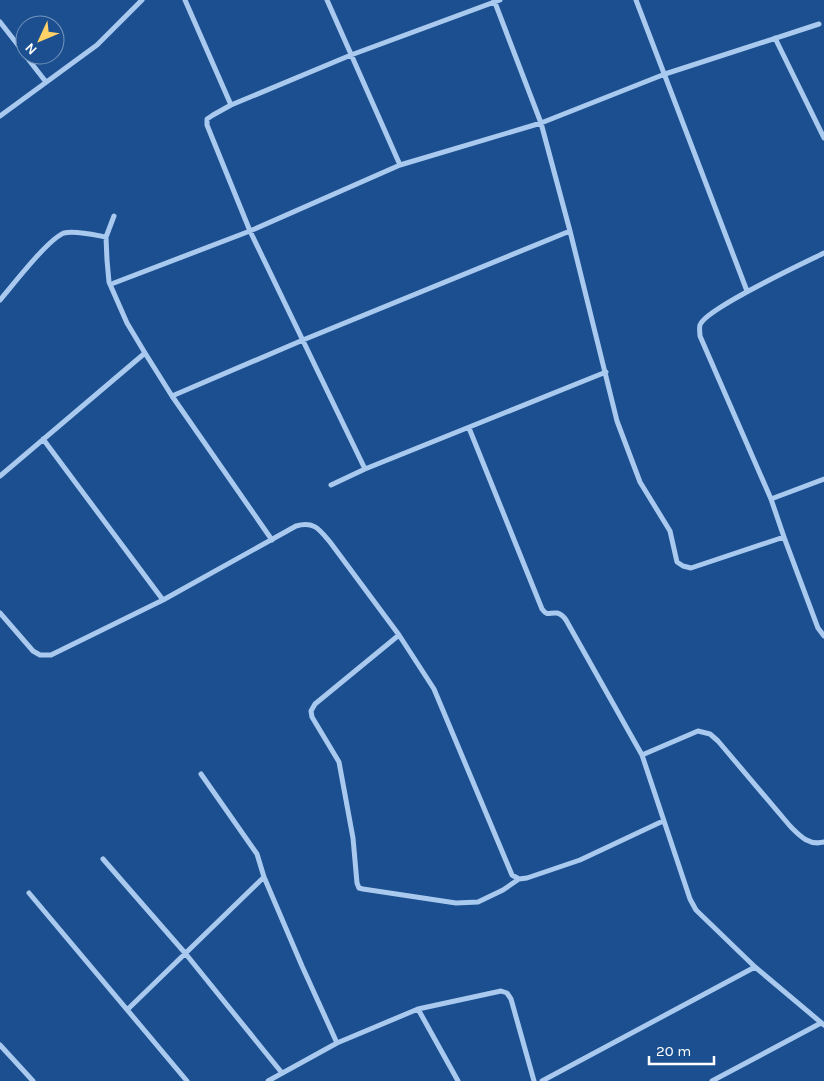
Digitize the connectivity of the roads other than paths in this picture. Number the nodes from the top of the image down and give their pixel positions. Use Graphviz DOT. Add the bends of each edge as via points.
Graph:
graph roads {
  1 [pos="142,0"];
  2 [pos="185,0"];
  3 [pos="327,0"];
  4 [pos="636,0"];
  5 [pos="496,1"];
  6 [pos="0,22"];
  7 [pos="819,24"];
  8 [pos="775,38"];
  9 [pos="15,42"];
  10 [pos="351,55"];
  11 [pos="33,65"];
  12 [pos="665,74"];
  13 [pos="46,82"];
  14 [pos="231,105"];
  15 [pos="0,116"];
  16 [pos="541,123"];
  17 [pos="824,138"];
  18 [pos="400,165"];
  19 [pos="114,216"];
  20 [pos="250,231"];
  21 [pos="570,231"];
  22 [pos="106,237"];
  23 [pos="824,253"];
  24 [pos="114,283"];
  25 [pos="747,291"];
  26 [pos="0,300"];
  27 [pos="303,340"];
  28 [pos="145,354"];
  29 [pos="606,372"];
  30 [pos="172,396"];
  31 [pos="469,428"];
  32 [pos="43,439"];
  33 [pos="365,469"];
  34 [pos="0,476"];
  35 [pos="824,479"];
  36 [pos="331,485"];
  37 [pos="771,499"];
  38 [pos="784,538"];
  39 [pos="272,540"];
  40 [pos="163,600"];
  41 [pos="0,613"];
  42 [pos="399,636"];
  43 [pos="824,636"];
  44 [pos="642,755"];
  45 [pos="201,774"];
  46 [pos="663,821"];
  47 [pos="824,842"];
  48 [pos="103,859"];
  49 [pos="264,877"];
  50 [pos="519,879"];
  51 [pos="29,894"];
  52 [pos="185,953"];
  53 [pos="755,967"];
  54 [pos="128,1009"];
  55 [pos="418,1009"];
  56 [pos="822,1024"];
  57 [pos="338,1043"];
  58 [pos="0,1045"];
  59 [pos="282,1073"];
  60 [pos="33,1081"];
  61 [pos="187,1081"];
  62 [pos="268,1081"];
  63 [pos="458,1081"];
  64 [pos="534,1081"];
  65 [pos="542,1081"];
  66 [pos="712,1081"];
  1 -- 13 [label="street" via="98,44"];
  2 -- 14 [label="street"];
  3 -- 10 [label="street"];
  4 -- 12 [label="street"];
  5 -- 10 [label="street"];
  5 -- 16 [label="street"];
  6 -- 9 [label="street"];
  7 -- 8 [label="street"];
  8 -- 12 [label="street"];
  8 -- 17 [label="street"];
  10 -- 14 [label="street"];
  10 -- 18 [label="street"];
  11 -- 13 [label="street"];
  12 -- 16 [label="street"];
  12 -- 25 [label="street"];
  13 -- 15 [label="street"];
  14 -- 20 [label="street" via="213,115 207,125"];
  16 -- 18 [label="street"];
  16 -- 21 [label="street"];
  18 -- 20 [label="street"];
  19 -- 22 [label="street"];
  20 -- 24 [label="street"];
  20 -- 27 [label="street"];
  21 -- 27 [label="street"];
  21 -- 29 [label="street"];
  22 -- 26 [label="street" via="72,232 63,234"];
  22 -- 28 [label="street" via="109,282"];
  23 -- 25 [label="street"];
  25 -- 37 [label="street" via="708,314 700,324 700,336"];
  27 -- 30 [label="street"];
  27 -- 33 [label="street"];
  28 -- 30 [label="street"];
  28 -- 32 [label="street"];
  29 -- 31 [label="street"];
  29 -- 38 [label="street" via="617,421 640,482 670,531 678,562 691,568"];
  30 -- 39 [label="street"];
  31 -- 33 [label="street"];
  31 -- 44 [label="street" via="542,609 548,614 562,615 566,620"];
  32 -- 34 [label="street"];
  32 -- 40 [label="street"];
  33 -- 36 [label="street"];
  35 -- 37 [label="street"];
  37 -- 38 [label="street"];
  38 -- 43 [label="street" via="818,628"];
  39 -- 40 [label="street"];
  39 -- 42 [label="street" via="296,526 313,525 330,542"];
  40 -- 41 [label="street" via="50,655 33,651"];
  42 -- 50 [label="street" via="434,689 508,867"];
  42 -- 50 [label="street" via="315,704 311,711 339,762 359,888 456,903 478,902"];
  44 -- 46 [label="street"];
  44 -- 47 [label="street" via="698,731 710,734 802,838 819,844"];
  45 -- 49 [label="street" via="257,854"];
  46 -- 50 [label="street" via="580,860"];
  46 -- 53 [label="street" via="696,910"];
  48 -- 52 [label="street"];
  49 -- 52 [label="street"];
  49 -- 57 [label="street"];
  51 -- 54 [label="street"];
  52 -- 54 [label="street"];
  52 -- 59 [label="street"];
  53 -- 56 [label="street"];
  53 -- 65 [label="street"];
  54 -- 61 [label="street"];
  55 -- 57 [label="street"];
  55 -- 63 [label="street"];
  55 -- 64 [label="street" via="507,993"];
  56 -- 66 [label="street"];
  57 -- 59 [label="street"];
  58 -- 60 [label="street"];
  59 -- 62 [label="street"];
}
